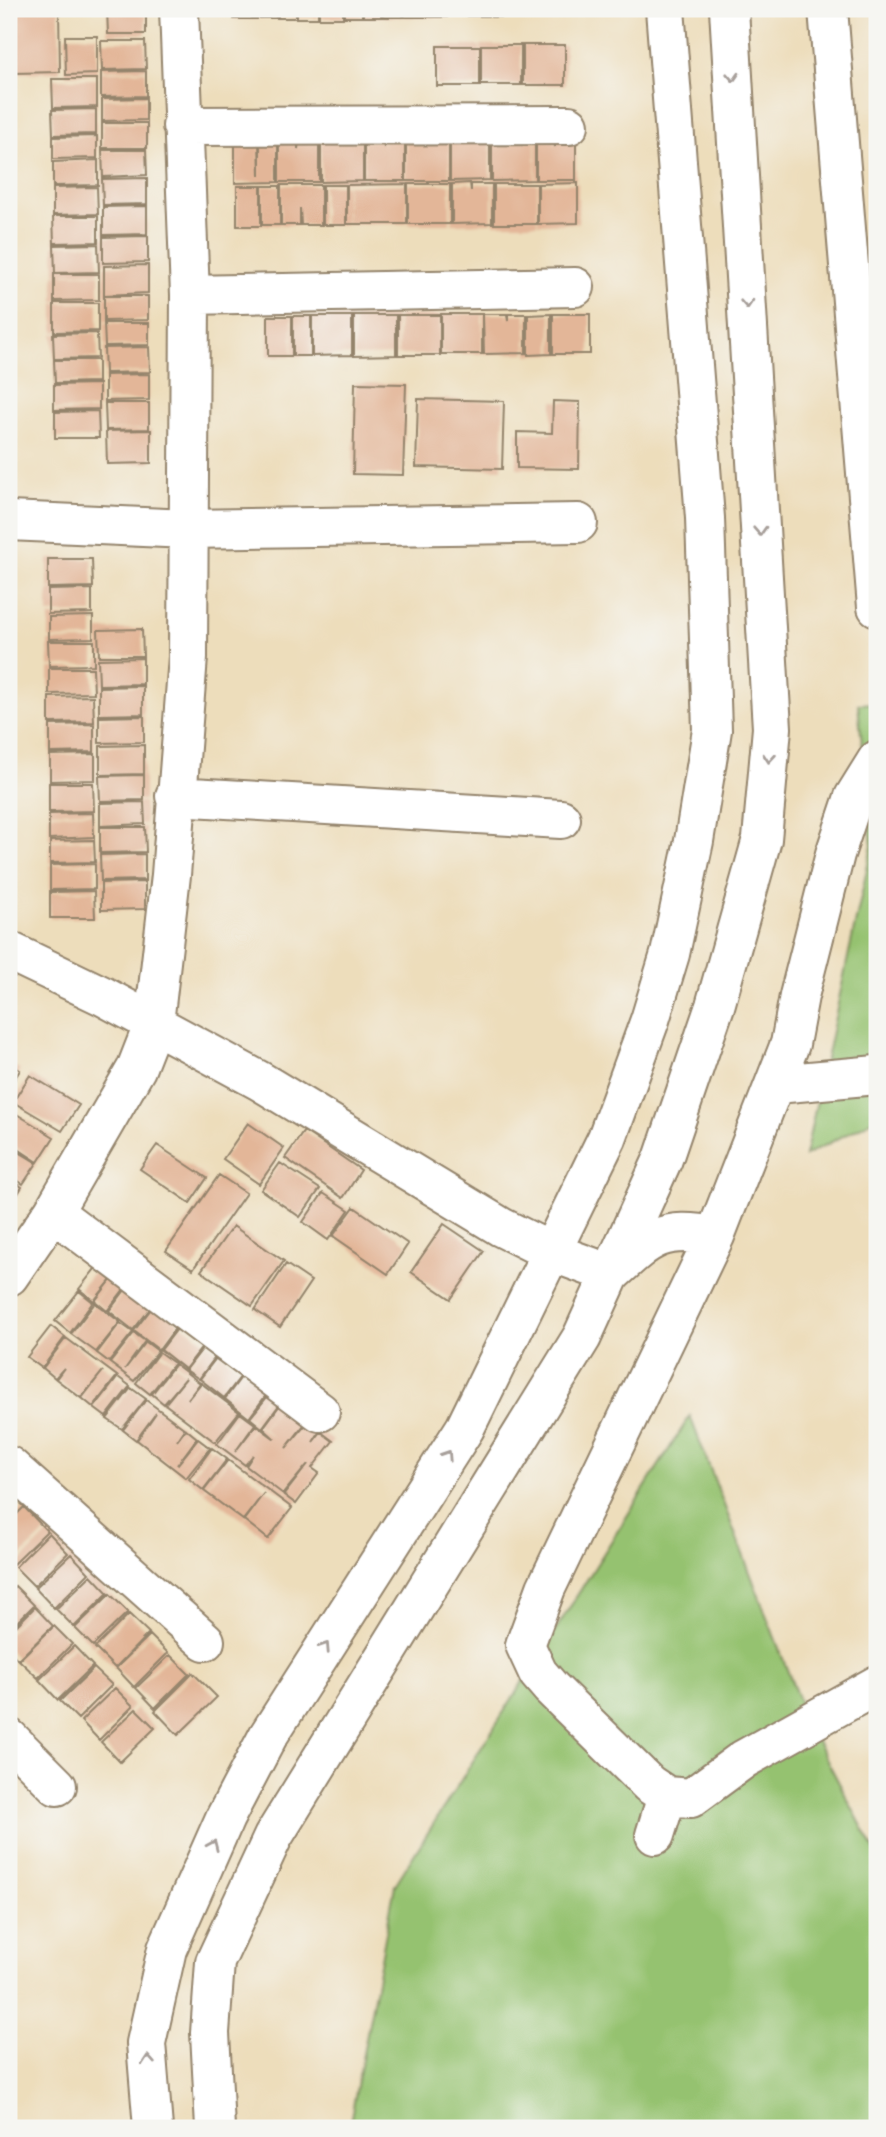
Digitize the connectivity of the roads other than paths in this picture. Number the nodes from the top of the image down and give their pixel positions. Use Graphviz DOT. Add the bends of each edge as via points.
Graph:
graph roads {
  1 [pos="179,9"];
  2 [pos="664,9"];
  3 [pos="729,9"];
  4 [pos="828,9"];
  5 [pos="569,125"];
  6 [pos="181,126"];
  7 [pos="575,287"];
  8 [pos="191,295"];
  9 [pos="874,501"];
  10 [pos="9,521"];
  11 [pos="578,523"];
  12 [pos="188,529"];
  13 [pos="877,607"];
  14 [pos="877,760"];
  15 [pos="175,796"];
  16 [pos="561,819"];
  17 [pos="9,951"];
  18 [pos="153,1023"];
  19 [pos="877,1075"];
  20 [pos="776,1084"];
  21 [pos="53,1212"];
  22 [pos="715,1236"];
  23 [pos="551,1252"];
  24 [pos="611,1274"];
  25 [pos="9,1276"];
  26 [pos="320,1412"];
  27 [pos="9,1466"];
  28 [pos="205,1641"];
  29 [pos="877,1685"];
  30 [pos="9,1738"];
  31 [pos="57,1786"];
  32 [pos="667,1796"];
  33 [pos="654,1835"];
  34 [pos="153,2128"];
  35 [pos="215,2128"];
  1 -- 6 [label="street"];
  2 -- 23 [label="street" via="705,519 712,730 689,866 650,1020 607,1138"];
  3 -- 24 [label="street, one-way" via="772,729 762,839 715,1006 663,1159"];
  4 -- 9 [label="street"];
  5 -- 6 [label="street"];
  6 -- 8 [label="street"];
  7 -- 8 [label="street"];
  8 -- 12 [label="street"];
  9 -- 13 [label="street"];
  10 -- 12 [label="street"];
  11 -- 12 [label="street"];
  12 -- 15 [label="street" via="188,657"];
  14 -- 20 [label="street" via="854,797 835,855 790,1044"];
  15 -- 16 [label="street"];
  15 -- 18 [label="street" via="171,875"];
  17 -- 18 [label="street"];
  18 -- 21 [label="street" via="136,1069"];
  18 -- 23 [label="street"];
  19 -- 20 [label="street"];
  20 -- 22 [label="street"];
  21 -- 25 [label="street"];
  21 -- 26 [label="street"];
  22 -- 24 [label="street" via="667,1232 650,1239"];
  22 -- 32 [label="street" via="547,1588 525,1645 538,1674 551,1688"];
  23 -- 24 [label="street"];
  34 -- 23 [label="street, one-way" via="146,2043 167,1949 225,1818 268,1736 465,1428"];
  24 -- 35 [label="street" via="582,1337 273,1837 215,1962 210,2033"];
  27 -- 28 [label="street"];
  29 -- 32 [label="street" via="744,1759 691,1798"];
  30 -- 31 [label="street"];
  32 -- 33 [label="street"];
}
